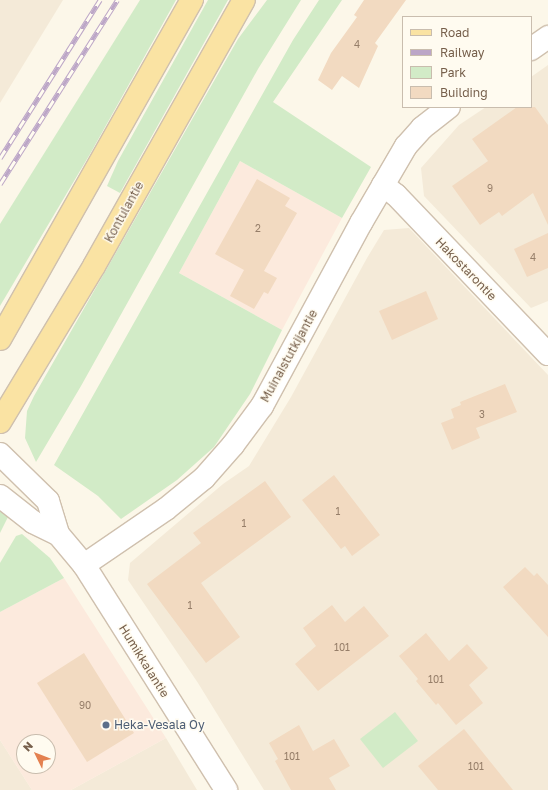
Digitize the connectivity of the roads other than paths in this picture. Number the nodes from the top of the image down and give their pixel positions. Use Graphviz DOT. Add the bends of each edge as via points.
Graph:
graph roads {
  1 [pos="192,0"];
  2 [pos="244,0"];
  3 [pos="548,37"];
  4 [pos="532,48"];
  5 [pos="448,108"];
  6 [pos="383,185"];
  7 [pos="0,339"];
  8 [pos="548,354"];
  9 [pos="0,422"];
  10 [pos="0,454"];
  11 [pos="0,496"];
  12 [pos="58,534"];
  13 [pos="84,565"];
  14 [pos="226,790"];
  1 -- 7 [label="main road"];
  2 -- 9 [label="main road, Kontulantie" via="94,266"];
  3 -- 4 [label="street"];
  5 -- 6 [label="street, Muinaistutkijantie" via="422,128 406,146"];
  6 -- 8 [label="street, Hakostarontie" via="396,195"];
  6 -- 13 [label="street, Muinaistutkijantie" via="262,406 233,445 204,478 166,509"];
  10 -- 12 [label="street, Humikkalantie" via="48,501"];
  11 -- 12 [label="street, Humikkalantie" via="33,522"];
  12 -- 13 [label="street, Humikkalantie"];
  13 -- 14 [label="street, Humikkalantie"];
}
